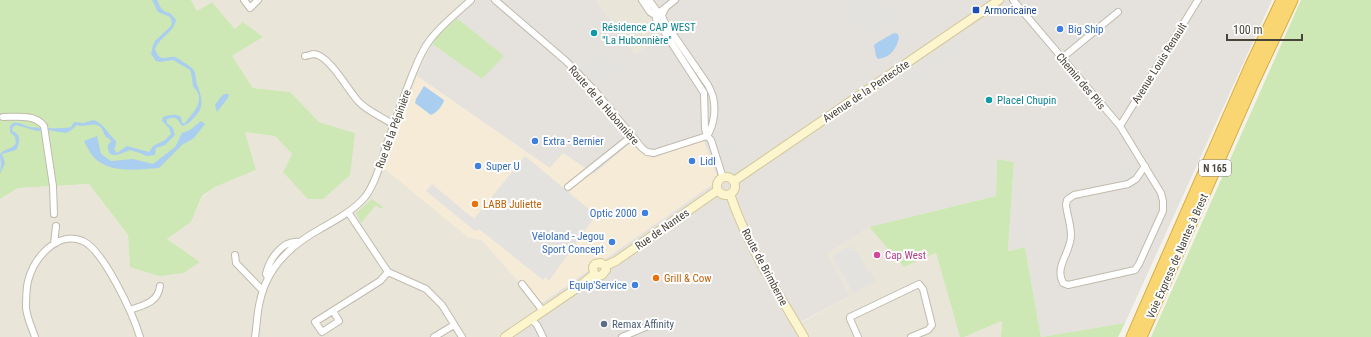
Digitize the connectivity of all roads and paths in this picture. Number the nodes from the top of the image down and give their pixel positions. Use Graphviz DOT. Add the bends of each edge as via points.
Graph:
graph roads {
  1 [pos="244,0"];
  2 [pos="258,0"];
  3 [pos="471,0"];
  4 [pos="495,0"];
  5 [pos="642,0"];
  6 [pos="649,0"];
  7 [pos="675,0"];
  8 [pos="999,0"];
  9 [pos="1013,0"];
  10 [pos="1198,0"];
  11 [pos="1282,0"];
  12 [pos="1292,0"];
  13 [pos="1118,12"];
  14 [pos="659,17"];
  15 [pos="305,56"];
  16 [pos="1062,58"];
  17 [pos="705,109"];
  18 [pos="714,109"];
  19 [pos="3,117"];
  20 [pos="394,125"];
  21 [pos="1120,126"];
  22 [pos="632,136"];
  23 [pos="707,136"];
  24 [pos="1145,166"];
  25 [pos="723,178"];
  26 [pos="734,181"];
  27 [pos="568,187"];
  28 [pos="718,190"];
  29 [pos="730,194"];
  30 [pos="348,212"];
  31 [pos="54,214"];
  32 [pos="56,226"];
  33 [pos="54,244"];
  34 [pos="235,255"];
  35 [pos="388,272"];
  36 [pos="522,284"];
  37 [pos="160,286"];
  38 [pos="263,291"];
  39 [pos="130,310"];
  40 [pos="333,311"];
  41 [pos="544,311"];
  42 [pos="531,319"];
  43 [pos="454,325"];
  44 [pos="648,326"];
  45 [pos="35,337"];
  46 [pos="140,337"];
  47 [pos="255,337"];
  48 [pos="434,337"];
  49 [pos="462,337"];
  50 [pos="505,337"];
  51 [pos="543,337"];
  52 [pos="622,337"];
  53 [pos="804,337"];
  54 [pos="858,337"];
  55 [pos="911,337"];
  56 [pos="1132,337"];
  57 [pos="1141,337"];
  1 -- 2 [label="street" via="250,8"];
  3 -- 20 [label="street, Rue de la Pépinière" via="429,40 416,66"];
  4 -- 22 [label="street, Route de la Hubonnière" via="566,61"];
  5 -- 14 [label="street" via="650,12"];
  6 -- 14 [label="street"];
  7 -- 14 [label="street"];
  8 -- 26 [label="main road, Avenue de la Pentecôte"];
  9 -- 16 [label="street, Chemin des Plis"];
  10 -- 21 [label="street, Avenue Louis Renault"];
  11 -- 56 [label="highway, Voie Express de Nantes à Brest / N 165"];
  12 -- 57 [label="highway, Voie Express de Nantes à Brest / N 165"];
  13 -- 16 [label="street"];
  14 -- 17 [label="street" via="704,93"];
  14 -- 18 [label="street" via="708,85 713,96"];
  15 -- 20 [label="street" via="315,54 324,59 358,101"];
  16 -- 21 [label="street, Chemin des Plis"];
  17 -- 18 [label="street" via="712,104"];
  17 -- 23 [label="street"];
  18 -- 23 [label="street" via="712,130"];
  19 -- 31 [label="street" via="34,118 44,126 53,186"];
  20 -- 30 [label="street, Rue de la Pépinière" via="372,184 365,196"];
  21 -- 24 [label="street, Chemin des Plis"];
  22 -- 23 [label="street, Route de la Hubonnière" via="647,152 654,153"];
  22 -- 27 [label="street"];
  23 -- 25 [label="street" via="711,140"];
  24 -- 24 [label="street, Chemin des Plis" via="1136,179 1128,184 1074,195 1067,200 1071,235 1070,245 1060,269 1062,283 1068,285 1132,271 1139,264 1163,211 1161,193"];
  25 -- 26 [label="main road" via="728,177"];
  25 -- 28 [label="main road" via="718,184"];
  26 -- 29 [label="main road" via="735,188"];
  28 -- 29 [label="main road" via="724,195"];
  28 -- 41 [label="main road, Rue de Nantes" via="616,261 605,266 601,263 595,264 594,274"];
  29 -- 53 [label="main road, Route de Brimberne" via="768,276"];
  30 -- 35 [label="street"];
  30 -- 38 [label="street, Rue de la Pépinière" via="299,242 280,259"];
  32 -- 33 [label="street"];
  33 -- 39 [label="street" via="66,239 76,239 93,249 109,270"];
  33 -- 45 [label="street" via="42,255 28,281 26,309"];
  34 -- 38 [label="street" via="236,264"];
  35 -- 40 [label="street" via="380,281"];
  35 -- 43 [label="street" via="426,290 442,305"];
  36 -- 41 [label="street"];
  37 -- 39 [label="street" via="159,294 152,301"];
  38 -- 47 [label="street, Rue de la Pépinière"];
  39 -- 46 [label="street"];
  41 -- 42 [label="main road"];
  42 -- 50 [label="main road"];
  42 -- 51 [label="street"];
  43 -- 48 [label="street"];
  43 -- 49 [label="street"];
  44 -- 52 [label="street"];
  54 -- 55 [label="street" via="850,316 919,284 923,289 932,325 928,330"];
}
